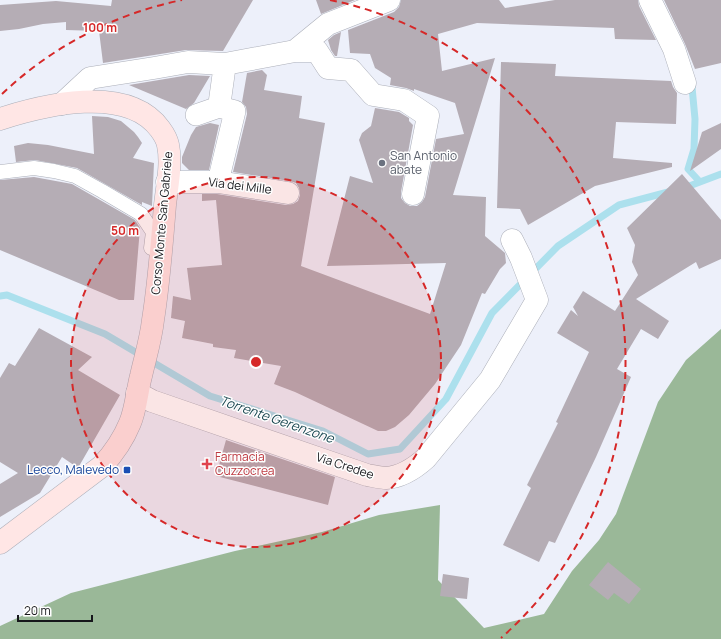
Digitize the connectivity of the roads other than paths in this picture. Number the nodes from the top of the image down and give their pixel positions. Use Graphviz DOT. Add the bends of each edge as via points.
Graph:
graph roads {
  1 [pos="389,0"];
  2 [pos="650,0"];
  3 [pos="294,51"];
  4 [pos="225,64"];
  5 [pos="686,83"];
  6 [pos="62,104"];
  7 [pos="219,107"];
  8 [pos="196,115"];
  9 [pos="0,119"];
  10 [pos="0,172"];
  11 [pos="167,182"];
  12 [pos="218,182"];
  13 [pos="288,193"];
  14 [pos="413,194"];
  15 [pos="517,249"];
  16 [pos="158,275"];
  17 [pos="137,393"];
  18 [pos="0,543"];
  1 -- 3 [label="street" via="328,24"];
  2 -- 5 [label="street" via="674,49"];
  3 -- 4 [label="street"];
  3 -- 14 [label="street" via="318,51 328,68 351,70 373,95 404,100 428,116"];
  4 -- 6 [label="street" via="188,62 90,78"];
  4 -- 7 [label="street"];
  6 -- 9 [label="main road, Corso Monte San Gabriele" via="30,109"];
  6 -- 11 [label="main road, Corso Monte San Gabriele" via="100,101 117,103 146,116 159,128 168,143 170,160"];
  7 -- 8 [label="street"];
  7 -- 12 [label="street" via="235,112"];
  10 -- 16 [label="lane" via="34,168 75,176 141,214 153,232 150,268"];
  11 -- 12 [label="street, Via dei Mille"];
  11 -- 16 [label="main road, Corso Monte San Gabriele"];
  12 -- 13 [label="street, Via dei Mille"];
  15 -- 17 [label="street, Via Credee" via="537,300 490,380 426,458 414,469 401,475 386,478 368,475 152,401"];
  16 -- 17 [label="main road, Corso Monte San Gabriele" via="153,321"];
  17 -- 18 [label="main road, Corso Monte San Gabriele" via="131,422 113,454 87,478"];
}
